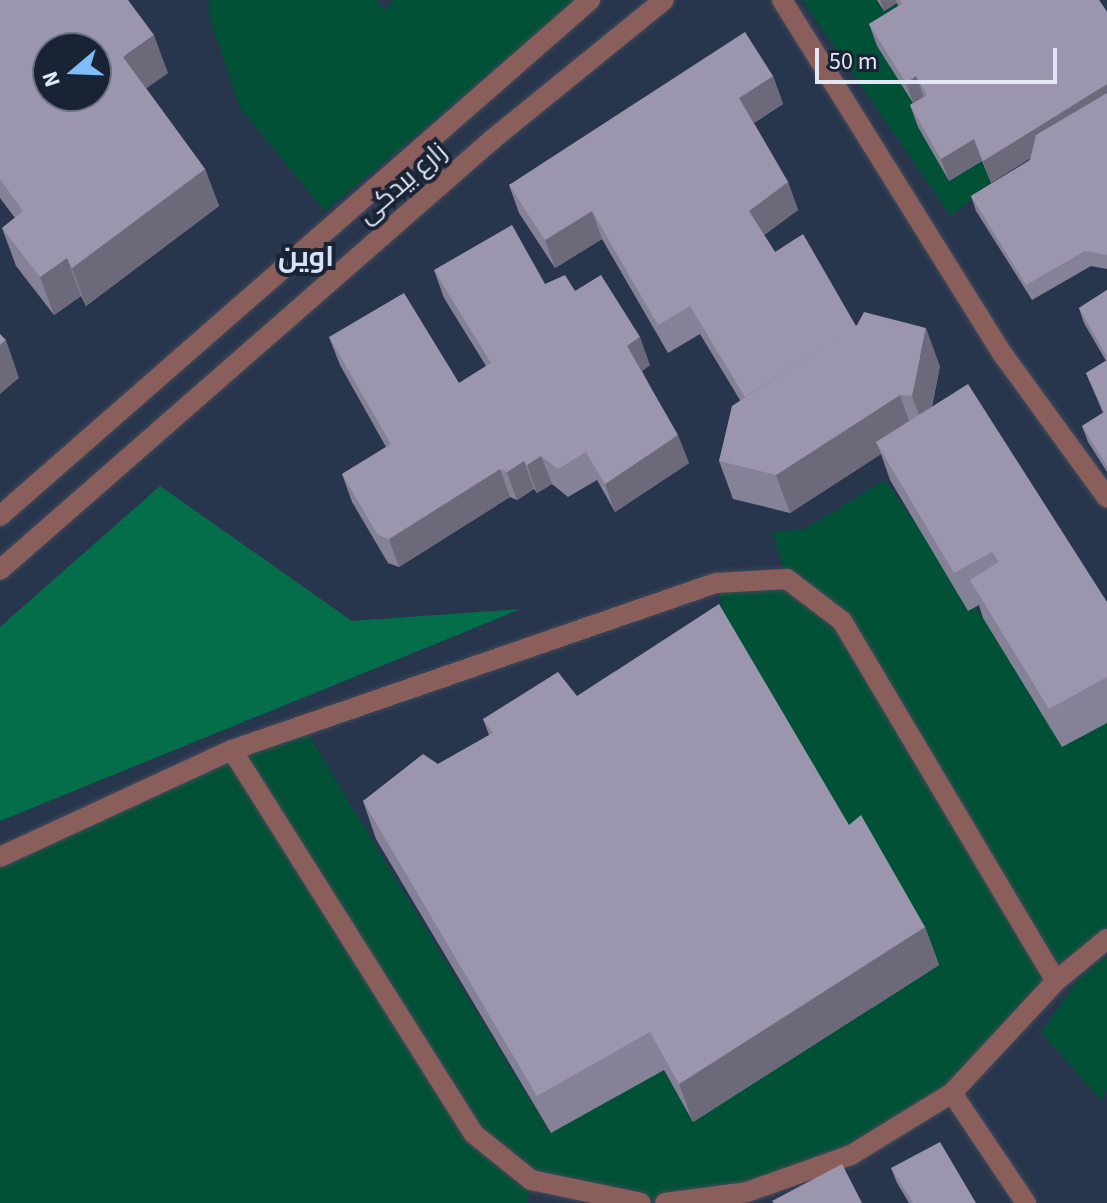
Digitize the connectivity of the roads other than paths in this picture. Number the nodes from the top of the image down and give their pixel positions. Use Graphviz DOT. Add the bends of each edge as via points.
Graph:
graph roads {
  1 [pos="590,0"];
  2 [pos="664,0"];
  3 [pos="782,0"];
  4 [pos="1107,498"];
  5 [pos="0,516"];
  6 [pos="0,570"];
  7 [pos="232,750"];
  8 [pos="0,857"];
  9 [pos="1107,939"];
  10 [pos="1056,981"];
  11 [pos="952,1093"];
  12 [pos="641,1203"];
  13 [pos="665,1203"];
  14 [pos="1026,1203"];
  1 -- 5 [label="lane, زارع بیدکی"];
  2 -- 6 [label="lane, زارع بیدکی" via="493,139"];
  3 -- 4 [label="lane" via="1004,356"];
  7 -- 8 [label="lane"];
  7 -- 10 [label="lane" via="716,583 787,579 842,621"];
  7 -- 12 [label="lane" via="474,1134 531,1180"];
  9 -- 10 [label="lane"];
  10 -- 11 [label="lane"];
  11 -- 13 [label="lane" via="851,1155 747,1192"];
  11 -- 14 [label="lane"];
}
